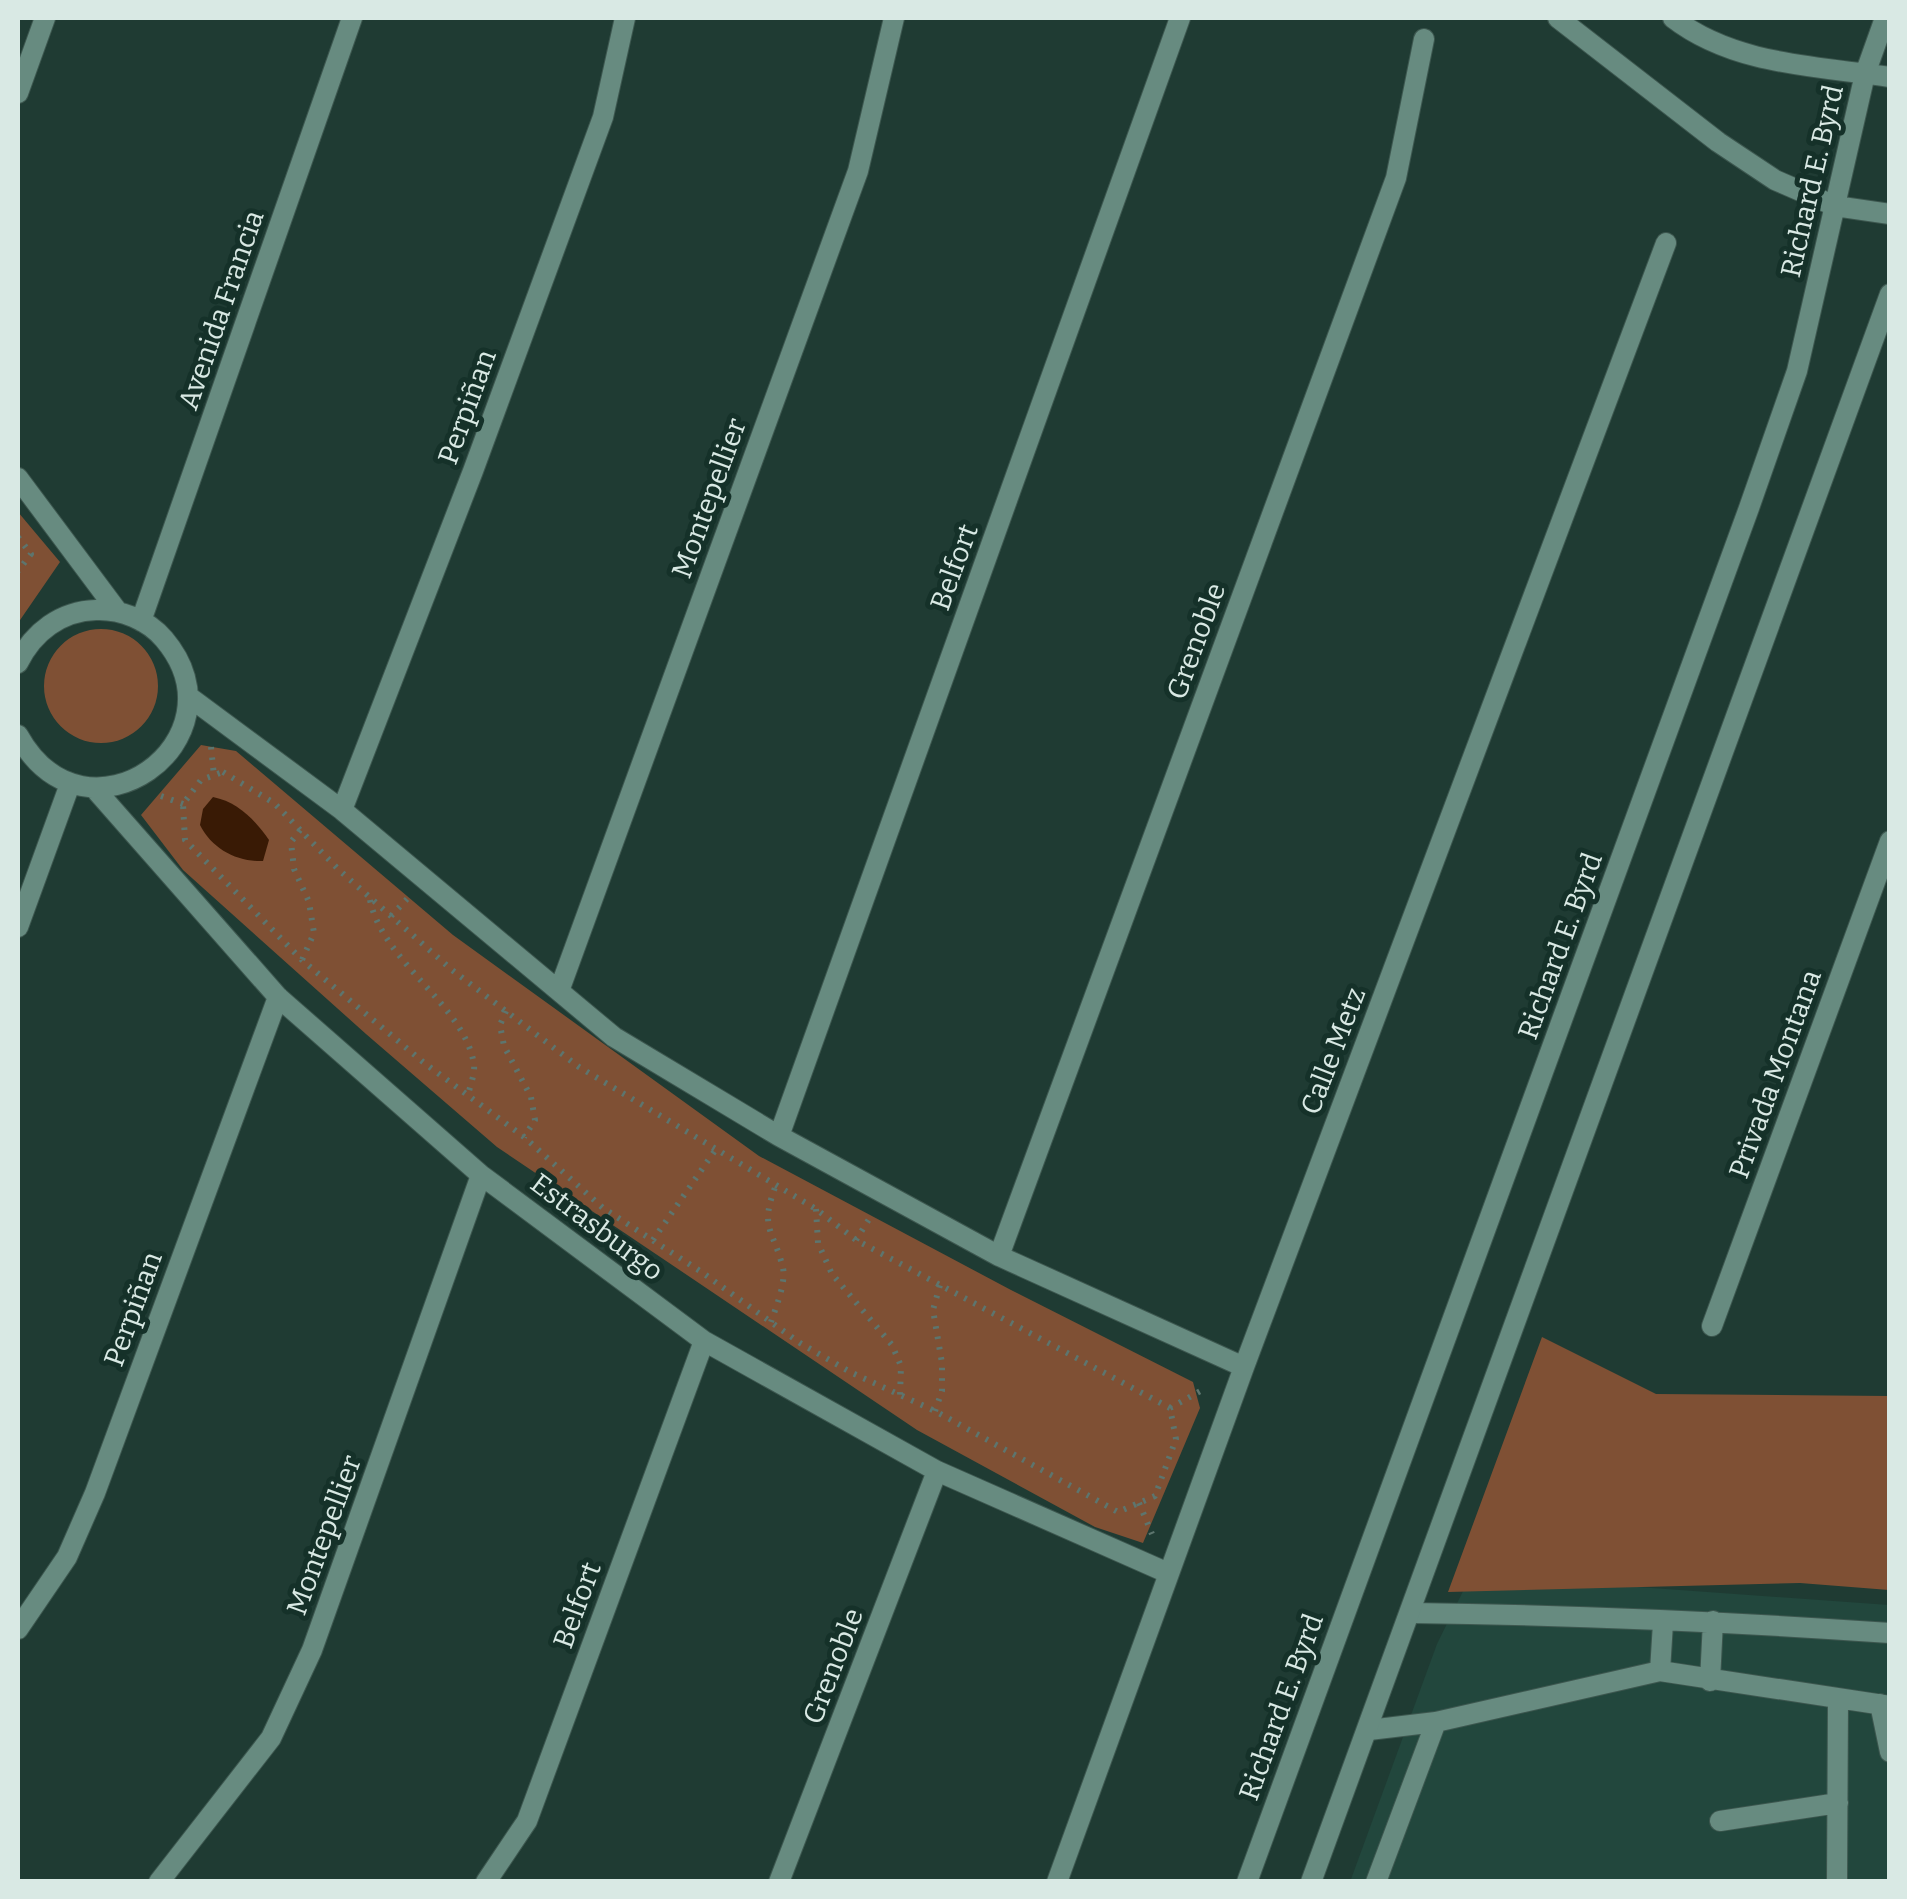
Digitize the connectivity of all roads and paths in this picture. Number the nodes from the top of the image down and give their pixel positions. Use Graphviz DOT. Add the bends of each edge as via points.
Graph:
graph roads {
  1 [pos="45,18"];
  2 [pos="352,18"];
  3 [pos="625,18"];
  4 [pos="894,18"];
  5 [pos="1180,18"];
  6 [pos="1558,18"];
  7 [pos="1673,18"];
  8 [pos="1884,18"];
  9 [pos="1424,39"];
  10 [pos="1865,74"];
  11 [pos="1890,78"];
  12 [pos="18,92"];
  13 [pos="1834,206"];
  14 [pos="1890,214"];
  15 [pos="1666,243"];
  16 [pos="1890,294"];
  17 [pos="18,478"];
  18 [pos="18,537"];
  19 [pos="18,571"];
  20 [pos="118,612"];
  21 [pos="141,621"];
  22 [pos="18,663"];
  23 [pos="188,696"];
  24 [pos="18,736"];
  25 [pos="70,784"];
  26 [pos="94,788"];
  27 [pos="342,810"];
  28 [pos="300,830"];
  29 [pos="1890,841"];
  30 [pos="370,897"];
  31 [pos="18,927"];
  32 [pos="302,960"];
  33 [pos="559,991"];
  34 [pos="278,997"];
  35 [pos="506,1012"];
  36 [pos="468,1096"];
  37 [pos="780,1136"];
  38 [pos="524,1137"];
  39 [pos="716,1149"];
  40 [pos="482,1175"];
  41 [pos="776,1185"];
  42 [pos="816,1209"];
  43 [pos="653,1240"];
  44 [pos="999,1256"];
  45 [pos="940,1285"];
  46 [pos="771,1322"];
  47 [pos="1712,1326"];
  48 [pos="704,1341"];
  49 [pos="1244,1367"];
  50 [pos="900,1396"];
  51 [pos="935,1412"];
  52 [pos="937,1470"];
  53 [pos="1168,1573"];
  54 [pos="1412,1612"];
  55 [pos="1712,1621"];
  56 [pos="1662,1622"];
  57 [pos="18,1629"];
  58 [pos="1890,1633"];
  59 [pos="1660,1672"];
  60 [pos="1710,1681"];
  61 [pos="1838,1700"];
  62 [pos="1885,1705"];
  63 [pos="1436,1722"];
  64 [pos="1369,1730"];
  65 [pos="1890,1752"];
  66 [pos="1838,1803"];
  67 [pos="1720,1821"];
  68 [pos="159,1882"];
  69 [pos="486,1882"];
  70 [pos="780,1882"];
  71 [pos="1057,1882"];
  72 [pos="1247,1882"];
  73 [pos="1312,1882"];
  74 [pos="1376,1882"];
  75 [pos="1836,1882"];
  1 -- 12 [label="street"];
  2 -- 21 [label="street, Avenida Francia"];
  3 -- 27 [label="street, Perpiñan" via="602,117"];
  4 -- 33 [label="street, Montepellier" via="858,171"];
  5 -- 37 [label="street, Belfort"];
  6 -- 13 [label="street" via="1718,142 1775,180"];
  7 -- 10 [label="street" via="1744,56"];
  8 -- 10 [label="street, Richard E. Byrd"];
  9 -- 44 [label="street, Grenoble" via="1396,178"];
  10 -- 11 [label="street"];
  10 -- 13 [label="street, Richard E. Byrd"];
  13 -- 14 [label="street"];
  13 -- 72 [label="street, Richard E. Byrd" via="1797,370 1750,508"];
  15 -- 49 [label="street, Calle Metz"];
  16 -- 54 [label="street"];
  17 -- 20 [label="street"];
  18 -- 19 [label="path" via="31,554"];
  20 -- 21 [label="street"];
  20 -- 22 [label="street" via="97,609 56,620"];
  21 -- 23 [label="street" via="175,652"];
  23 -- 26 [label="street" via="176,744 160,763 130,782"];
  23 -- 27 [label="street"];
  24 -- 25 [label="street" via="47,772"];
  25 -- 26 [label="street"];
  25 -- 31 [label="street"];
  26 -- 34 [label="street, Estrasburgo"];
  27 -- 33 [label="street"];
  28 -- 30 [label="path"];
  28 -- 32 [label="path" via="291,842 294,869 314,933"];
  28 -- 32 [label="path" via="274,804 222,772 201,780 183,804 186,840"];
  29 -- 47 [label="street, Privada Montana"];
  30 -- 35 [label="path"];
  30 -- 36 [label="path" via="391,946 464,1038 474,1066"];
  32 -- 36 [label="path"];
  33 -- 37 [label="street" via="614,1037"];
  34 -- 40 [label="street, Estrasburgo"];
  34 -- 57 [label="street, Perpiñan" via="95,1493 67,1557"];
  35 -- 38 [label="path" via="500,1025 504,1046 535,1120"];
  35 -- 39 [label="path" via="578,1067"];
  36 -- 38 [label="path"];
  37 -- 44 [label="street"];
  38 -- 43 [label="path" via="603,1208"];
  39 -- 41 [label="path"];
  39 -- 43 [label="path"];
  40 -- 48 [label="street, Estrasburgo"];
  40 -- 68 [label="street, Montepellier" via="312,1650 271,1738"];
  41 -- 42 [label="path"];
  41 -- 46 [label="path" via="766,1212 784,1271"];
  42 -- 45 [label="path" via="856,1240"];
  42 -- 50 [label="path" via="818,1244 832,1274 892,1345 901,1366"];
  43 -- 46 [label="path"];
  44 -- 49 [label="street"];
  45 -- 51 [label="path" via="933,1310 942,1391"];
  45 -- 51 [label="path" via="1170,1408 1176,1439 1154,1496 1118,1512"];
  46 -- 50 [label="path"];
  48 -- 52 [label="street, Estrasburgo"];
  48 -- 69 [label="street, Belfort" via="526,1821"];
  49 -- 53 [label="street, Calle Metz"];
  50 -- 51 [label="path"];
  52 -- 53 [label="street, Estrasburgo"];
  52 -- 70 [label="street, Grenoble"];
  53 -- 71 [label="street, Calle Metz"];
  54 -- 56 [label="street"];
  54 -- 64 [label="street"];
  55 -- 56 [label="street"];
  55 -- 58 [label="street"];
  55 -- 60 [label="street"];
  56 -- 59 [label="street"];
  59 -- 60 [label="street"];
  59 -- 63 [label="street"];
  60 -- 61 [label="street"];
  61 -- 62 [label="street"];
  61 -- 66 [label="street"];
  62 -- 65 [label="street"];
  63 -- 64 [label="street"];
  63 -- 74 [label="street"];
  64 -- 73 [label="street"];
  66 -- 67 [label="street"];
  66 -- 75 [label="street"];
}
